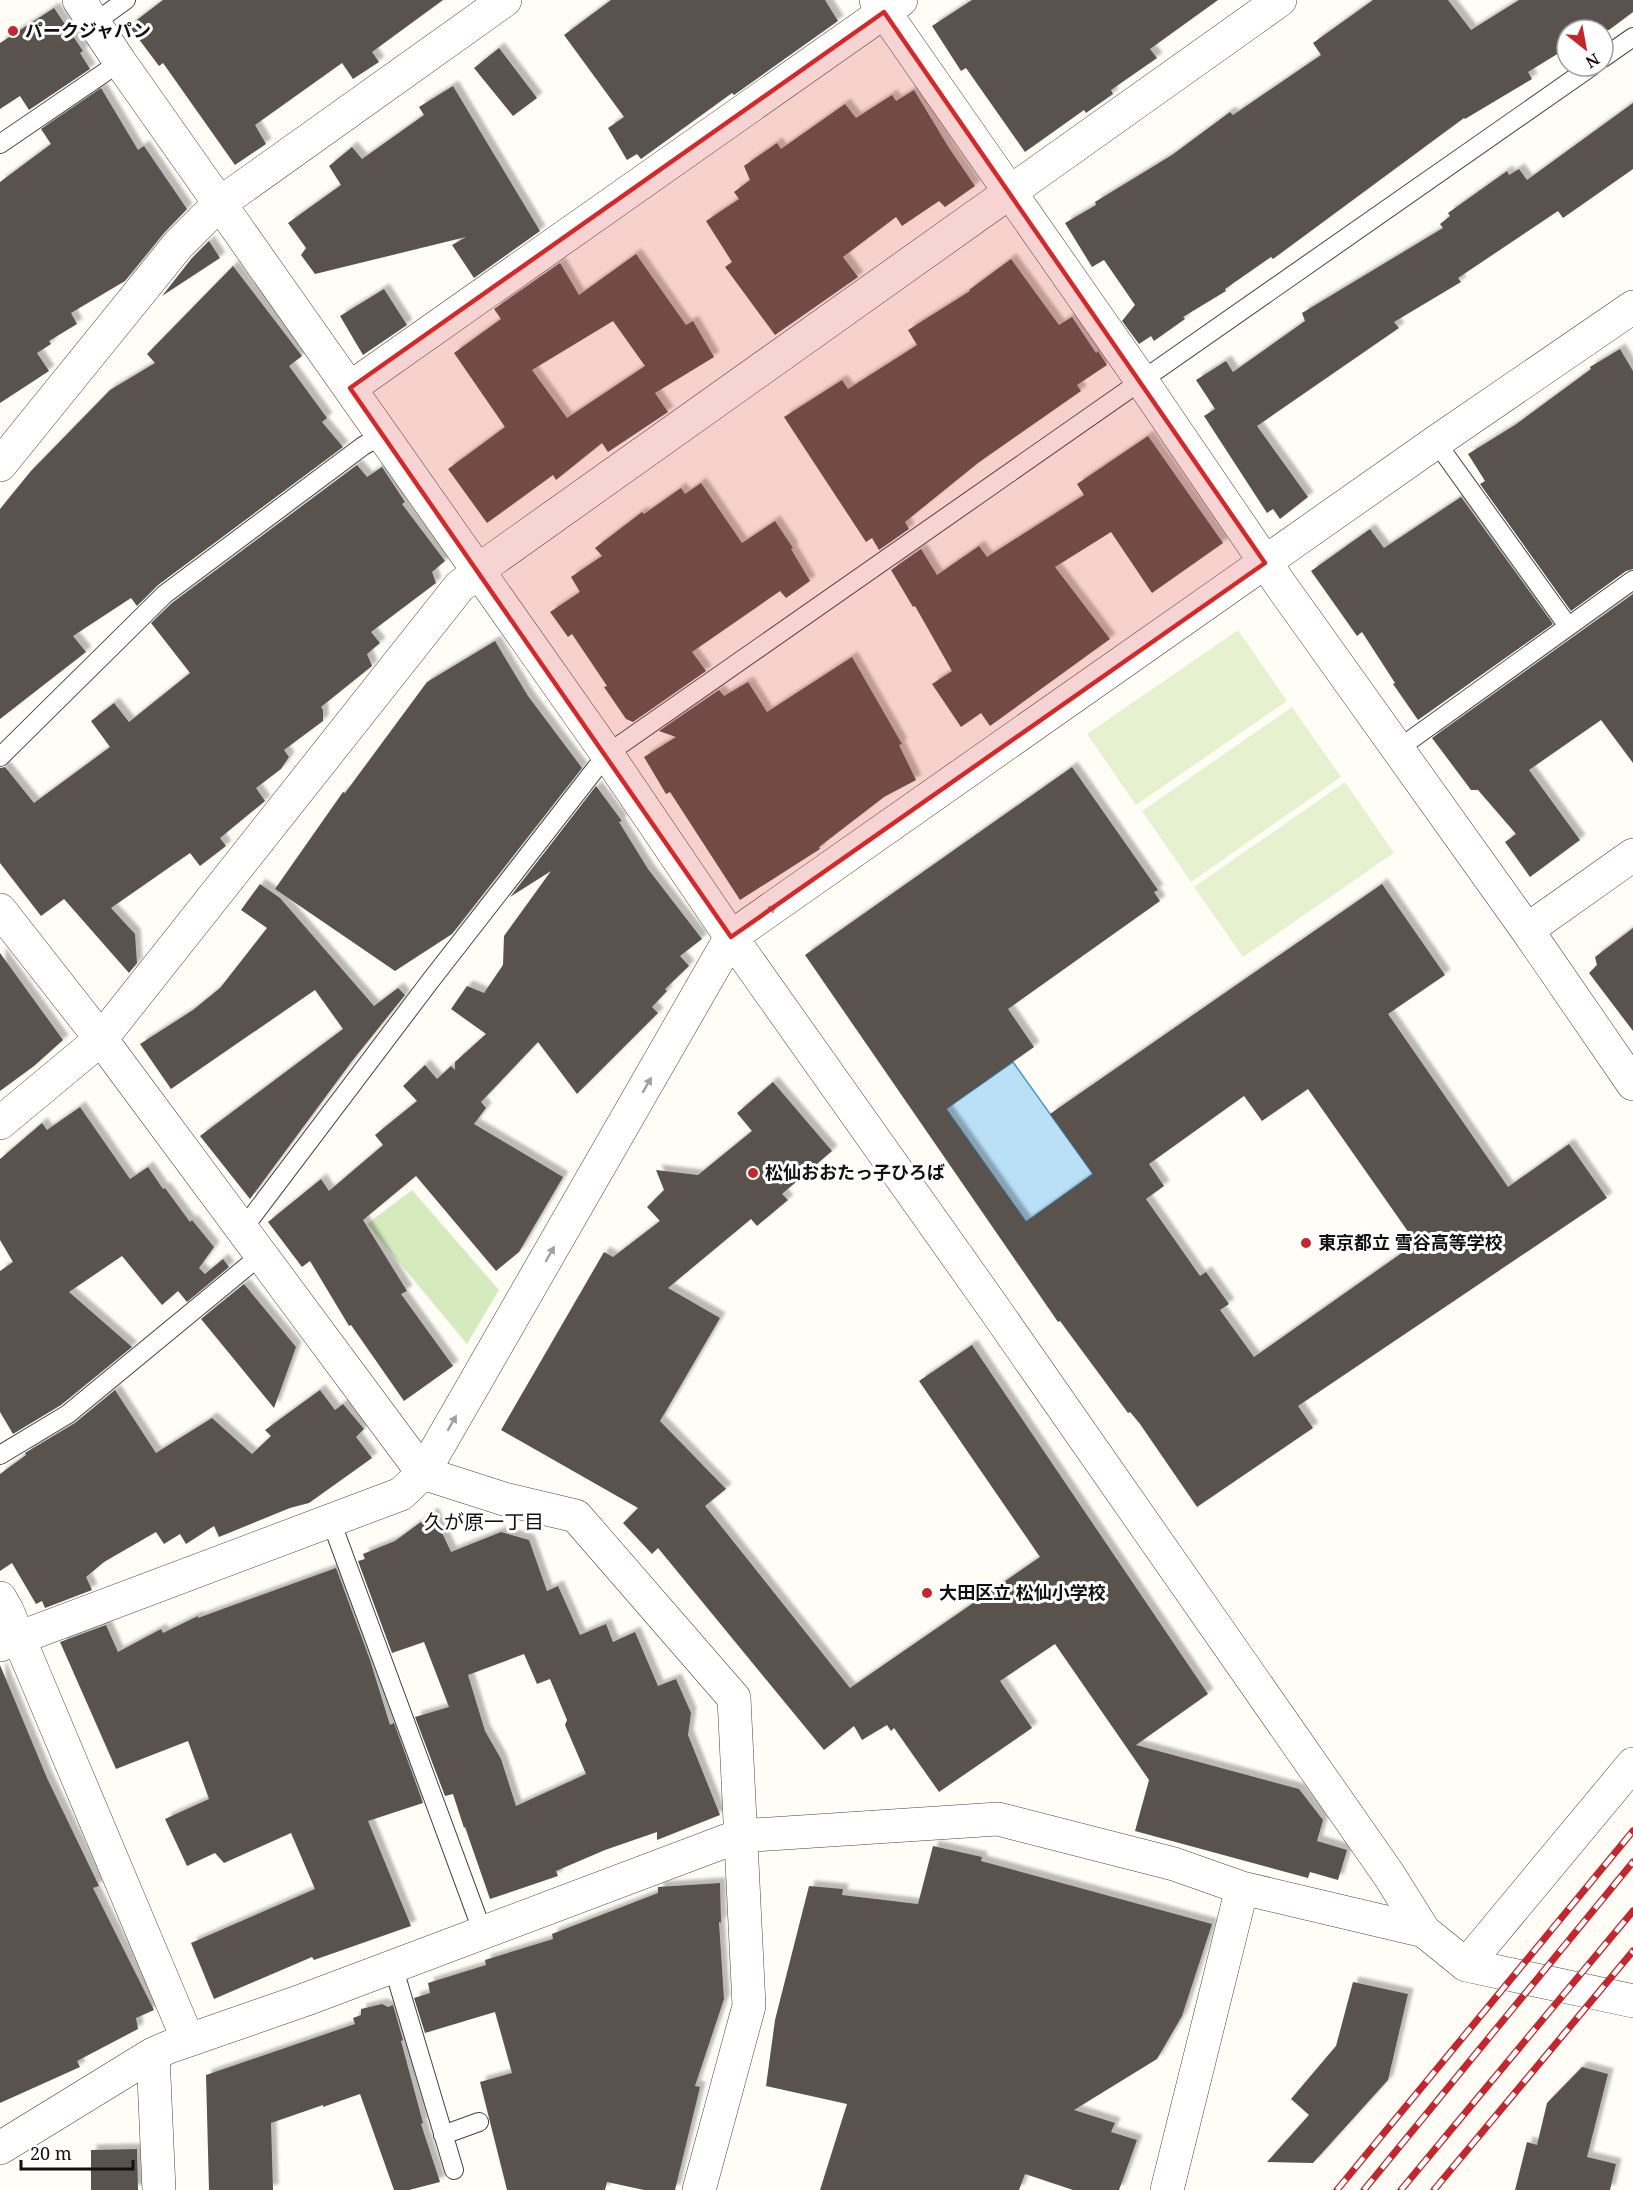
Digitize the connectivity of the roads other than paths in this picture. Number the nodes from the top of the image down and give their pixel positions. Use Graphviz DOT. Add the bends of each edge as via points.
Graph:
graph roads {
  1 [pos="126,0"];
  2 [pos="505,0"];
  3 [pos="1280,0"];
  4 [pos="887,4"];
  5 [pos="86,12"];
  6 [pos="1633,37"];
  7 [pos="1615,50"];
  8 [pos="120,62"];
  9 [pos="1575,78"];
  10 [pos="0,144"];
  11 [pos="1010,192"];
  12 [pos="219,204"];
  13 [pos="1633,307"];
  14 [pos="1141,380"];
  15 [pos="350,388"];
  16 [pos="381,435"];
  17 [pos="1437,442"];
  18 [pos="0,465"];
  19 [pos="1265,562"];
  20 [pos="477,572"];
  21 [pos="1633,580"];
  22 [pos="1568,626"];
  23 [pos="1398,749"];
  24 [pos="607,754"];
  25 [pos="0,757"];
  26 [pos="1633,855"];
  27 [pos="0,910"];
  28 [pos="1527,930"];
  29 [pos="731,937"];
  30 [pos="101,1039"];
  31 [pos="1633,1084"];
  32 [pos="0,1123"];
  33 [pos="252,1242"];
  34 [pos="0,1455"];
  35 [pos="423,1473"];
  36 [pos="331,1521"];
  37 [pos="0,1598"];
  38 [pos="9,1641"];
  39 [pos="1633,1764"];
  40 [pos="740,1836"];
  41 [pos="1242,1888"];
  42 [pos="1424,1931"];
  43 [pos="483,1933"];
  44 [pos="1466,1965"];
  45 [pos="393,1966"];
  46 [pos="1633,2001"];
  47 [pos="188,2040"];
  48 [pos="153,2054"];
  49 [pos="478,2122"];
  50 [pos="443,2135"];
  51 [pos="0,2148"];
  52 [pos="454,2169"];
  53 [pos="159,2190"];
  54 [pos="699,2190"];
  55 [pos="1167,2190"];
  1 -- 5 [label="lane"];
  2 -- 12 [label="street"];
  3 -- 11 [label="street"];
  4 -- 11 [label="street"];
  4 -- 15 [label="street"];
  5 -- 8 [label="street"];
  6 -- 7 [label="lane"];
  8 -- 10 [label="lane"];
  8 -- 12 [label="street"];
  9 -- 14 [label="lane"];
  11 -- 14 [label="street"];
  11 -- 20 [label="street"];
  12 -- 15 [label="street"];
  12 -- 18 [label="street" via="178,245"];
  13 -- 17 [label="street"];
  14 -- 19 [label="street"];
  14 -- 24 [label="lane"];
  15 -- 16 [label="street"];
  16 -- 20 [label="street"];
  16 -- 25 [label="lane" via="165,594"];
  17 -- 19 [label="street"];
  17 -- 22 [label="lane"];
  19 -- 23 [label="street"];
  29 -- 19 [label="street, one-way"];
  20 -- 24 [label="street"];
  20 -- 30 [label="street" via="459,587"];
  21 -- 22 [label="lane"];
  22 -- 23 [label="lane"];
  23 -- 28 [label="street"];
  24 -- 29 [label="street"];
  24 -- 33 [label="lane" via="431,980"];
  26 -- 28 [label="street"];
  27 -- 30 [label="street"];
  28 -- 31 [label="street"];
  35 -- 29 [label="street, one-way"];
  29 -- 42 [label="street" via="1000,1317 1389,1875"];
  30 -- 32 [label="street"];
  30 -- 33 [label="street"];
  33 -- 34 [label="lane" via="68,1414"];
  33 -- 35 [label="street"];
  35 -- 36 [label="street" via="401,1494"];
  35 -- 40 [label="street" via="576,1516 734,1698"];
  36 -- 38 [label="street"];
  36 -- 43 [label="lane"];
  37 -- 38 [label="street" via="7,1610"];
  38 -- 47 [label="street"];
  39 -- 44 [label="street"];
  40 -- 41 [label="street" via="999,1818 1174,1864"];
  40 -- 43 [label="street"];
  40 -- 54 [label="street" via="749,2006"];
  41 -- 42 [label="street"];
  41 -- 55 [label="street"];
  42 -- 44 [label="street"];
  43 -- 45 [label="street"];
  44 -- 46 [label="street"];
  45 -- 47 [label="street"];
  45 -- 50 [label="lane"];
  47 -- 48 [label="street"];
  48 -- 51 [label="street"];
  48 -- 53 [label="street"];
  49 -- 50 [label="lane"];
  50 -- 52 [label="lane"];
}
